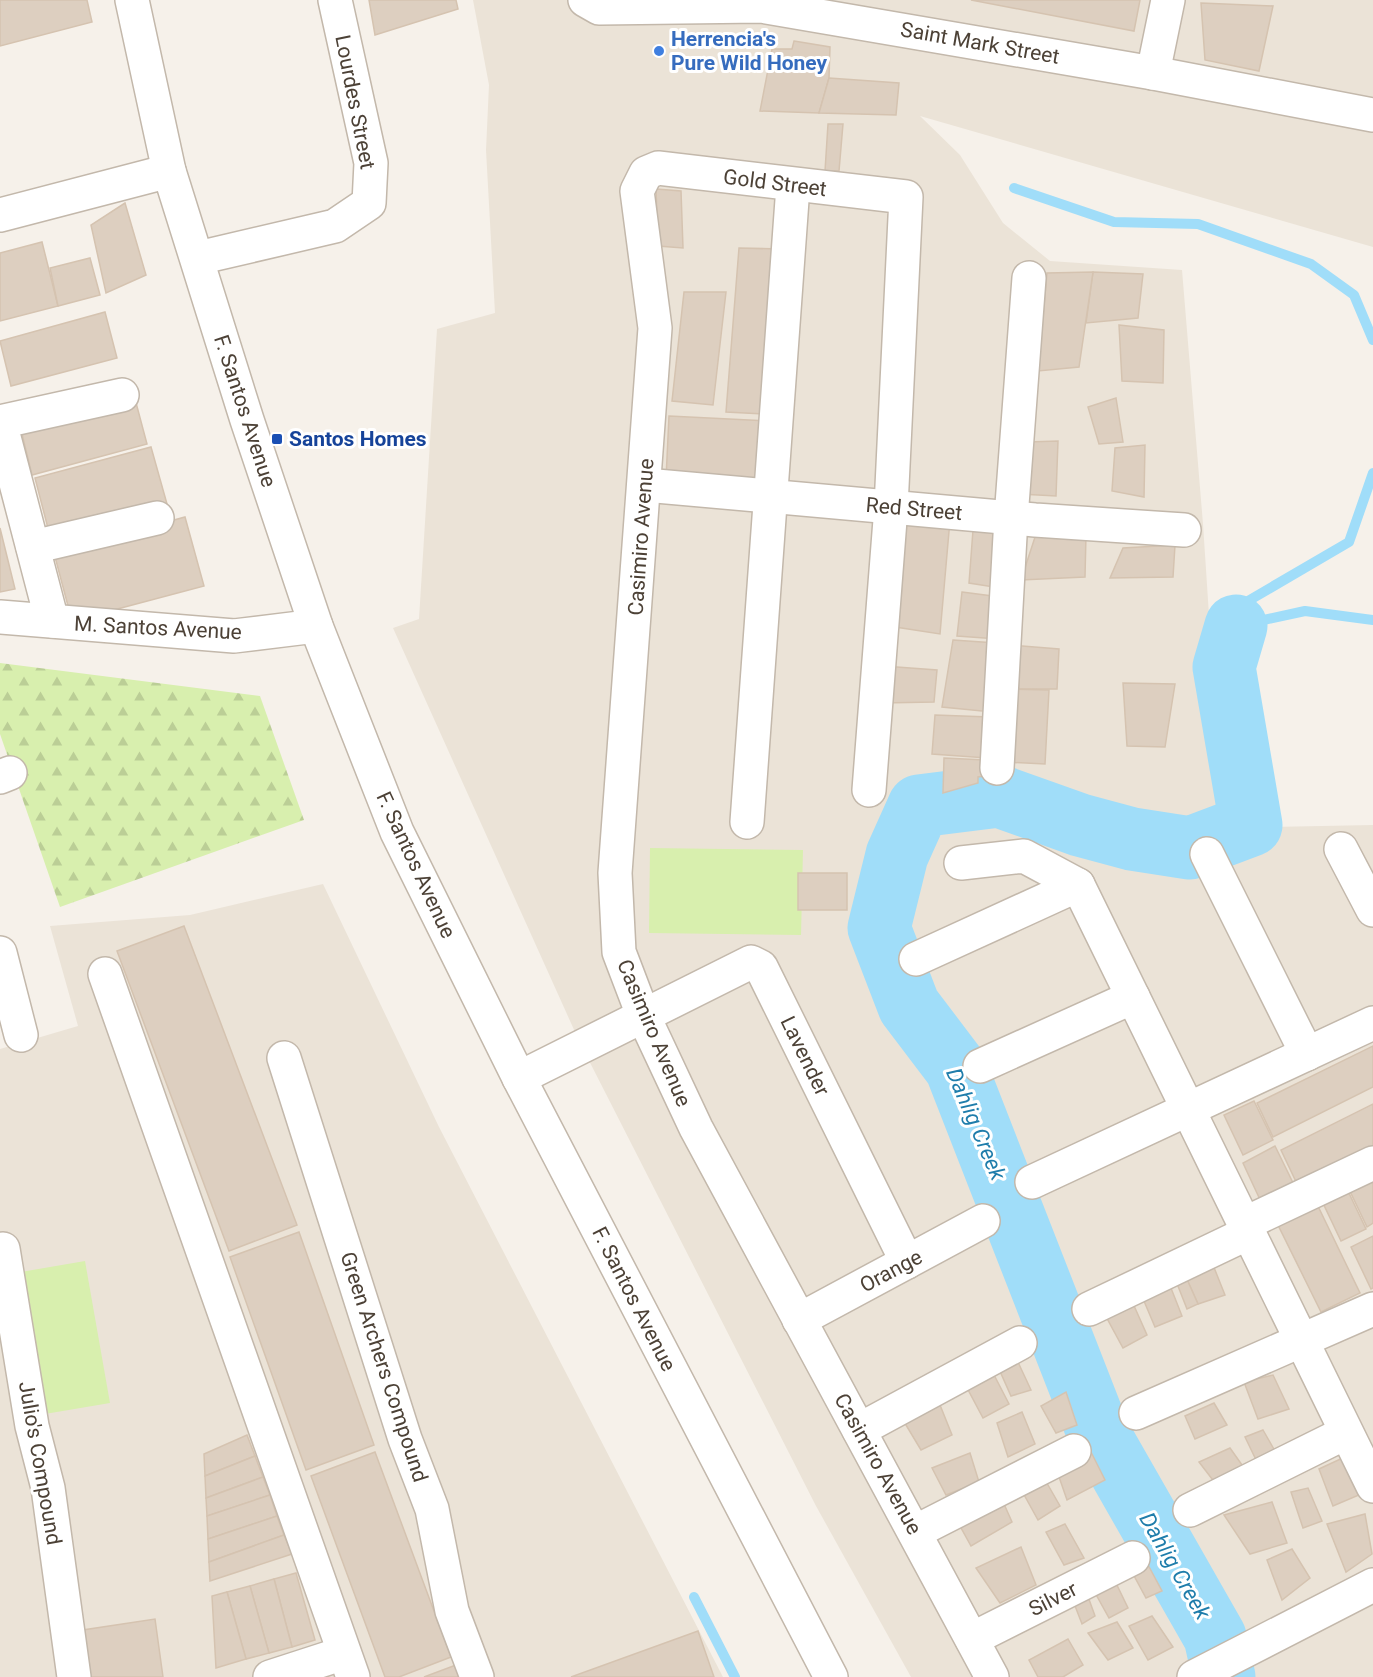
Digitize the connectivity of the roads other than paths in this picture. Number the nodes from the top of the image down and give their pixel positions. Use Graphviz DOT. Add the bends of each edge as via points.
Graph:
graph roads {
  1 [pos="132,0"];
  2 [pos="335,0"];
  3 [pos="585,0"];
  4 [pos="1168,0"];
  5 [pos="1153,73"];
  6 [pos="1373,115"];
  7 [pos="169,171"];
  8 [pos="646,173"];
  9 [pos="793,186"];
  10 [pos="0,215"];
  11 [pos="198,258"];
  12 [pos="1029,278"];
  13 [pos="122,395"];
  14 [pos="0,421"];
  15 [pos="645,485"];
  16 [pos="772,496"];
  17 [pos="891,507"];
  18 [pos="157,518"];
  19 [pos="1011,518"];
  20 [pos="1184,530"];
  21 [pos="33,547"];
  22 [pos="0,617"];
  23 [pos="52,621"];
  24 [pos="316,626"];
  25 [pos="998,768"];
  26 [pos="869,790"];
  27 [pos="747,822"];
  28 [pos="1341,849"];
  29 [pos="1207,854"];
  30 [pos="961,863"];
  31 [pos="1078,885"];
  32 [pos="1373,910"];
  33 [pos="0,952"];
  34 [pos="916,959"];
  35 [pos="105,974"];
  36 [pos="5,990"];
  37 [pos="1133,997"];
  38 [pos="643,1015"];
  39 [pos="1373,1023"];
  40 [pos="21,1035"];
  41 [pos="1307,1054"];
  42 [pos="284,1058"];
  43 [pos="980,1066"];
  44 [pos="519,1078"];
  45 [pos="1188,1110"];
  46 [pos="1373,1162"];
  47 [pos="1032,1182"];
  48 [pos="983,1221"];
  49 [pos="1246,1228"];
  50 [pos="3,1249"];
  51 [pos="907,1262"];
  52 [pos="1373,1309"];
  53 [pos="1089,1310"];
  54 [pos="799,1320"];
  55 [pos="1020,1342"];
  56 [pos="1301,1342"];
  57 [pos="1136,1413"];
  58 [pos="859,1430"];
  59 [pos="1345,1433"];
  60 [pos="1074,1451"];
  61 [pos="1373,1486"];
  62 [pos="1190,1510"];
  63 [pos="915,1532"];
  64 [pos="1133,1558"];
  65 [pos="1373,1585"];
  66 [pos="972,1639"];
  67 [pos="348,1665"];
  68 [pos="74,1677"];
  69 [pos="270,1677"];
  70 [pos="477,1677"];
  71 [pos="831,1677"];
  72 [pos="992,1677"];
  73 [pos="1194,1677"];
  1 -- 7 [label="street, F. Santos Avenue"];
  2 -- 11 [label="street, Lourdes Street" via="371,163 369,203 335,226"];
  3 -- 5 [label="street, Saint Mark Street" via="599,8 761,6"];
  4 -- 5 [label="street"];
  5 -- 6 [label="street, Saint Mark Street"];
  7 -- 10 [label="street"];
  7 -- 11 [label="street, F. Santos Avenue"];
  8 -- 9 [label="street, Gold Street" via="658,168"];
  8 -- 15 [label="street, Casimiro Avenue" via="637,191 655,328"];
  9 -- 16 [label="street"];
  9 -- 17 [label="street, Gold Street" via="906,197"];
  11 -- 24 [label="street, F. Santos Avenue"];
  12 -- 19 [label="street"];
  13 -- 14 [label="street"];
  14 -- 21 [label="street"];
  15 -- 16 [label="street, Red Street"];
  15 -- 38 [label="street, Casimiro Avenue" via="615,873 620,952"];
  16 -- 17 [label="street, Red Street"];
  16 -- 27 [label="street"];
  17 -- 19 [label="street, Red Street"];
  17 -- 26 [label="street"];
  18 -- 21 [label="street"];
  19 -- 20 [label="street, Red Street"];
  19 -- 25 [label="street"];
  21 -- 23 [label="street"];
  22 -- 23 [label="street, M. Santos Avenue"];
  23 -- 24 [label="street, M. Santos Avenue" via="234,636"];
  24 -- 44 [label="street, F. Santos Avenue" via="397,832"];
  28 -- 32 [label="street"];
  29 -- 41 [label="street"];
  30 -- 31 [label="street" via="1024,856"];
  31 -- 34 [label="street"];
  31 -- 37 [label="street"];
  33 -- 36 [label="street"];
  35 -- 67 [label="street"];
  36 -- 40 [label="street"];
  37 -- 43 [label="street"];
  37 -- 45 [label="street"];
  38 -- 44 [label="street"];
  38 -- 51 [label="street, Lavender" via="751,962 761,967"];
  38 -- 54 [label="street, Casimiro Avenue" via="696,1128"];
  39 -- 41 [label="street"];
  41 -- 45 [label="street"];
  42 -- 70 [label="street, Green Archers Compound" via="405,1439 432,1509 452,1611"];
  44 -- 71 [label="street, F. Santos Avenue"];
  45 -- 47 [label="street"];
  45 -- 49 [label="street"];
  46 -- 49 [label="street"];
  48 -- 51 [label="street, Orange"];
  49 -- 53 [label="street"];
  49 -- 56 [label="street"];
  50 -- 68 [label="street, Julio's Compound" via="32,1426 48,1488"];
  51 -- 54 [label="street, Orange"];
  52 -- 56 [label="street"];
  54 -- 58 [label="street, Casimiro Avenue"];
  55 -- 58 [label="street"];
  56 -- 57 [label="street"];
  56 -- 59 [label="street"];
  58 -- 63 [label="street, Casimiro Avenue"];
  59 -- 61 [label="street"];
  59 -- 62 [label="street"];
  60 -- 63 [label="street"];
  63 -- 66 [label="street, Casimiro Avenue"];
  64 -- 66 [label="street, Silver"];
  65 -- 73 [label="street"];
  66 -- 72 [label="street, Casimiro Avenue"];
  67 -- 69 [label="street"];
}
